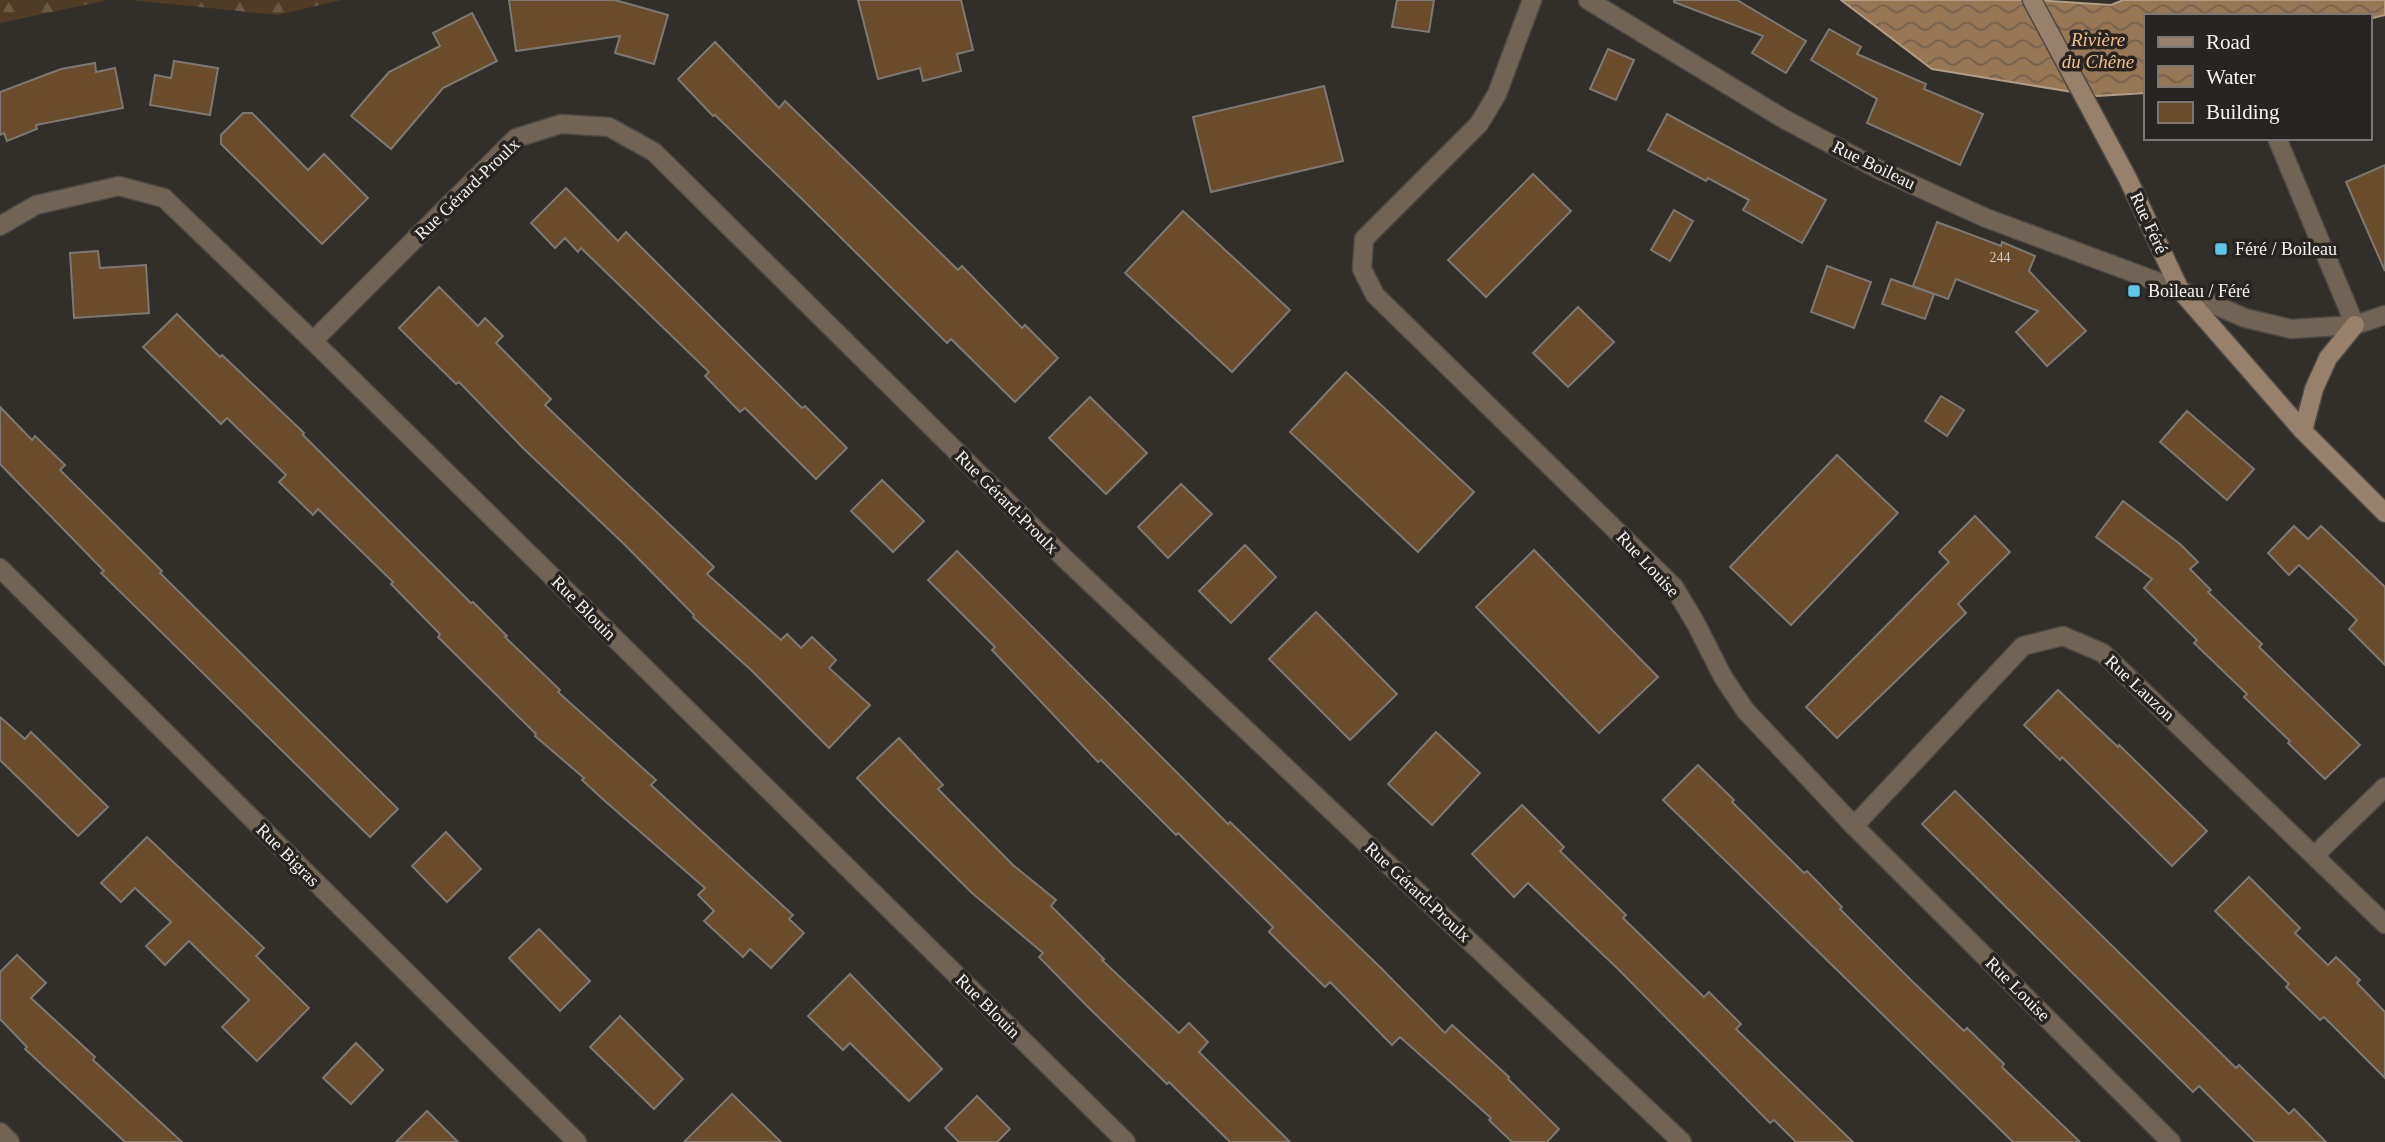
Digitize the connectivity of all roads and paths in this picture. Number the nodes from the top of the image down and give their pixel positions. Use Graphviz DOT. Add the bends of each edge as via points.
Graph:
graph roads {
  1 [pos="1532,0"];
  2 [pos="1588,0"];
  3 [pos="2032,0"];
  4 [pos="2278,140"];
  5 [pos="0,226"];
  6 [pos="2180,290"];
  7 [pos="2385,315"];
  8 [pos="2355,325"];
  9 [pos="313,341"];
  10 [pos="2303,431"];
  11 [pos="2385,513"];
  12 [pos="0,568"];
  13 [pos="2385,787"];
  14 [pos="1854,826"];
  15 [pos="2315,855"];
  16 [pos="2385,925"];
  17 [pos="0,1132"];
  18 [pos="10,1142"];
  19 [pos="577,1142"];
  20 [pos="1126,1142"];
  21 [pos="1682,1142"];
  22 [pos="2171,1142"];
  1 -- 14 [label="street, Rue Louise" via="1497,94 1479,124 1364,239 1362,269 1375,295 1674,587 1745,710"];
  2 -- 6 [label="street, Rue Boileau" via="1784,119 1878,169 1986,218"];
  3 -- 6 [label="street, Rue Féré" via="2104,132"];
  4 -- 8 [label="street"];
  5 -- 9 [label="street, Rue Blouin" via="36,205 119,186 164,198"];
  6 -- 8 [label="street, Rue Boileau" via="2245,318 2291,329"];
  6 -- 10 [label="street, Rue Féré"];
  7 -- 8 [label="street, Rue Boileau"];
  8 -- 10 [label="street" via="2329,358 2314,389"];
  9 -- 20 [label="street, Rue Blouin"];
  9 -- 21 [label="street, Rue Gérard-Proulx" via="516,138 561,124 609,127 654,152 1061,555"];
  10 -- 11 [label="street, Rue Féré"];
  12 -- 19 [label="street, Rue Bigras"];
  13 -- 15 [label="street"];
  14 -- 15 [label="street, Rue Lauzon" via="2023,646 2063,636 2103,653"];
  14 -- 22 [label="street, Rue Louise"];
  15 -- 16 [label="street, Rue Lauzon"];
  17 -- 18 [label="street"];
}
